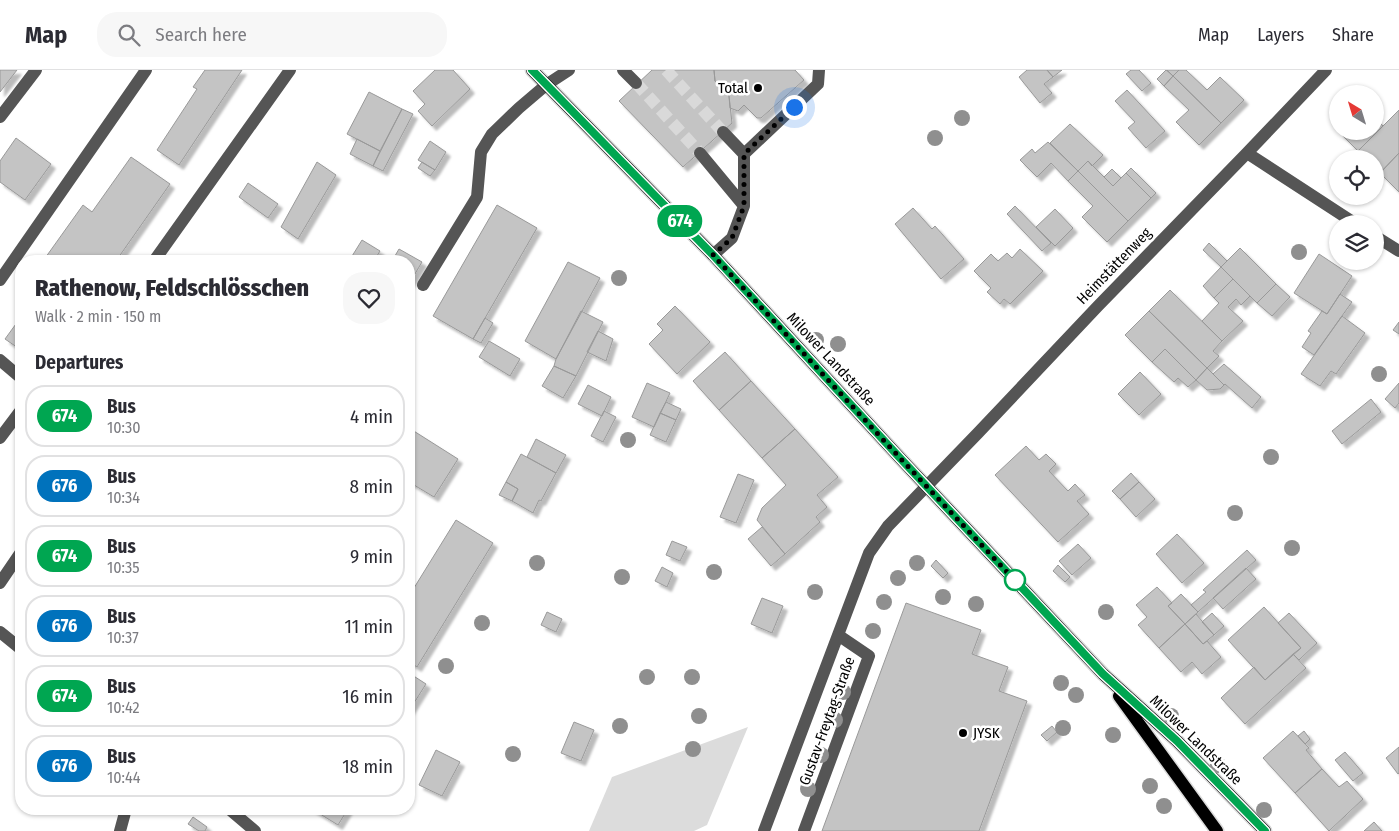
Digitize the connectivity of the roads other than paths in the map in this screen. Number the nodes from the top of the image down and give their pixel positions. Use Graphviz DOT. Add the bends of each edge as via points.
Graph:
graph roads {
  1 [pos="49,70"];
  2 [pos="146,70"];
  3 [pos="290,70"];
  4 [pos="532,70"];
  5 [pos="569,70"];
  6 [pos="623,70"];
  7 [pos="819,70"];
  8 [pos="1326,70"];
  9 [pos="35,71"];
  10 [pos="636,83"];
  11 [pos="546,85"];
  12 [pos="0,116"];
  13 [pos="723,132"];
  14 [pos="700,152"];
  15 [pos="1248,153"];
  16 [pos="744,154"];
  17 [pos="744,206"];
  18 [pos="1342,215"];
  19 [pos="1384,242"];
  20 [pos="1399,252"];
  21 [pos="17,255"];
  22 [pos="158,255"];
  23 [pos="713,255"];
  24 [pos="15,258"];
  25 [pos="0,280"];
  26 [pos="423,285"];
  27 [pos="0,360"];
  28 [pos="15,373"];
  29 [pos="15,418"];
  30 [pos="0,438"];
  31 [pos="926,485"];
  32 [pos="15,561"];
  33 [pos="0,583"];
  34 [pos="0,632"];
  35 [pos="838,635"];
  36 [pos="15,644"];
  37 [pos="1103,674"];
  38 [pos="124,815"];
  39 [pos="236,815"];
  40 [pos="120,831"];
  41 [pos="255,831"];
  42 [pos="764,831"];
  43 [pos="804,831"];
  44 [pos="1217,831"];
  45 [pos="1265,831"];
  1 -- 9 [label="street"];
  2 -- 21 [label="street"];
  3 -- 22 [label="street"];
  4 -- 11 [label="main road, Milower Landstraße"];
  5 -- 11 [label="street"];
  6 -- 10 [label="street"];
  7 -- 16 [label="street" via="818,84"];
  8 -- 15 [label="street, Heimstättenweg"];
  9 -- 12 [label="street"];
  11 -- 23 [label="main road, Milower Landstraße"];
  11 -- 26 [label="street" via="492,134 481,152 476,197"];
  13 -- 16 [label="street"];
  14 -- 17 [label="street"];
  15 -- 18 [label="street"];
  15 -- 31 [label="street, Heimstättenweg"];
  16 -- 17 [label="street"];
  17 -- 23 [label="street" via="732,238"];
  19 -- 20 [label="street"];
  23 -- 31 [label="main road, Milower Landstraße"];
  24 -- 25 [label="street"];
  27 -- 28 [label="street"];
  29 -- 30 [label="street"];
  31 -- 35 [label="street, Gustav-Freytag-Straße" via="888,526 869,553"];
  31 -- 37 [label="main road, Milower Landstraße"];
  32 -- 33 [label="street"];
  34 -- 36 [label="street"];
  35 -- 42 [label="street, Gustav-Freytag-Straße"];
  35 -- 43 [label="street, Gustav-Freytag-Straße" via="869,656"];
  37 -- 44 [label="main road, Milower Landstraße"];
  37 -- 45 [label="main road, Milower Landstraße" via="1177,741"];
  38 -- 40 [label="street"];
  39 -- 41 [label="street"];
}
